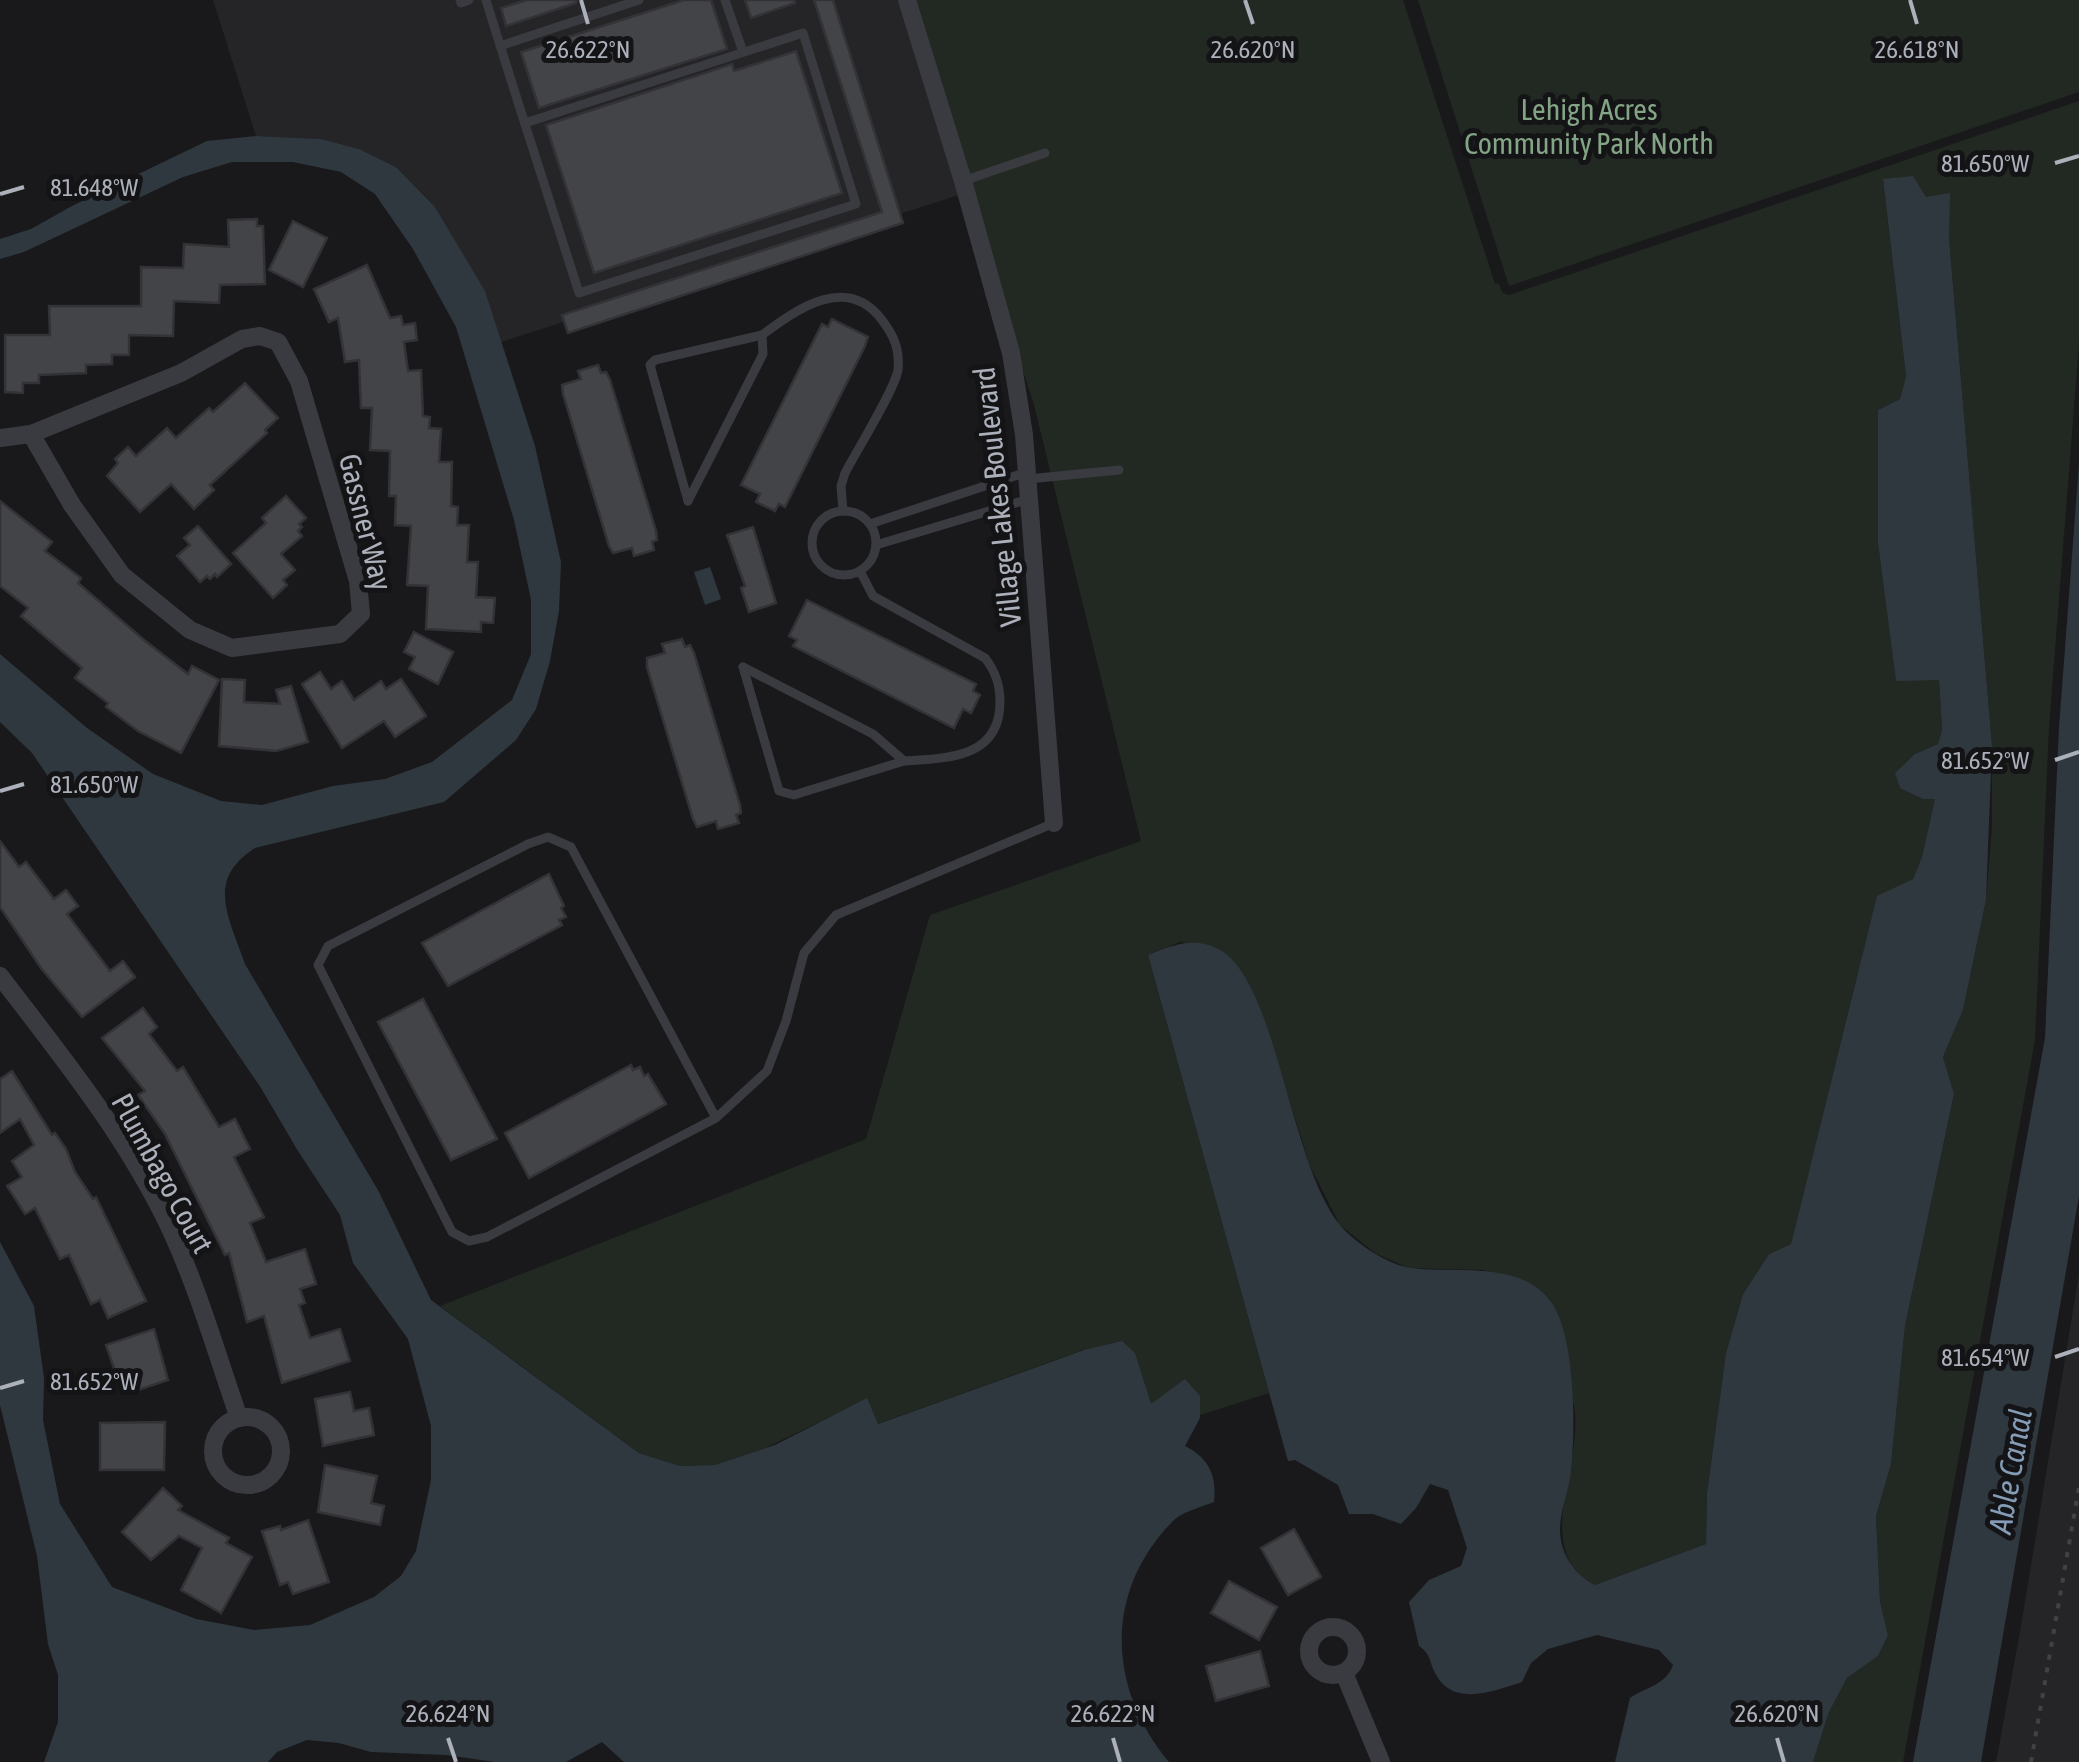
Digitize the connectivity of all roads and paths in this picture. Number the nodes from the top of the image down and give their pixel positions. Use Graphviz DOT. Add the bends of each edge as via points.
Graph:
graph roads {
  1 [pos="460,0"];
  2 [pos="469,0"];
  3 [pos="486,0"];
  4 [pos="639,0"];
  5 [pos="725,0"];
  6 [pos="906,0"];
  7 [pos="500,46"];
  8 [pos="742,52"];
  9 [pos="525,123"];
  10 [pos="1045,152"];
  11 [pos="963,181"];
  12 [pos="762,336"];
  13 [pos="31,434"];
  14 [pos="0,438"];
  15 [pos="1119,470"];
  16 [pos="1027,475"];
  17 [pos="1029,499"];
  18 [pos="842,510"];
  19 [pos="870,524"];
  20 [pos="876,545"];
  21 [pos="860,570"];
  22 [pos="904,761"];
  23 [pos="1054,823"];
  24 [pos="0,976"];
  25 [pos="716,1118"];
  26 [pos="239,1418"];
  27 [pos="2079,1487"];
  28 [pos="1344,1673"];
  29 [pos="1381,1762"];
  30 [pos="2030,1762"];
  1 -- 2 [label="lane"];
  3 -- 7 [label="lane"];
  4 -- 7 [label="lane"];
  5 -- 8 [label="lane"];
  6 -- 11 [label="street, Village Lakes Boulevard"];
  7 -- 9 [label="lane"];
  8 -- 9 [label="lane"];
  8 -- 9 [label="lane" via="803,32 856,204 579,293"];
  10 -- 11 [label="lane"];
  11 -- 16 [label="street, Village Lakes Boulevard" via="1010,353"];
  12 -- 12 [label="lane" via="762,354 688,501 650,365"];
  12 -- 18 [label="lane" via="798,309 840,296 876,312 896,339 898,374 845,473"];
  13 -- 13 [label="street, Gassner Way" via="181,373 242,339 278,342 299,381 358,581 361,614 340,634 232,648 190,630 122,576"];
  13 -- 14 [label="street, Gassner Way"];
  15 -- 16 [label="lane"];
  16 -- 17 [label="street, Village Lakes Boulevard"];
  16 -- 19 [label="lane"];
  17 -- 20 [label="lane"];
  17 -- 23 [label="street, Village Lakes Boulevard"];
  18 -- 19 [label="lane"];
  18 -- 21 [label="lane" via="817,526 815,556 840,574"];
  19 -- 20 [label="lane"];
  20 -- 21 [label="lane"];
  21 -- 22 [label="lane" via="873,596 985,658 1000,691 1000,718 987,741 947,758"];
  22 -- 22 [label="lane" via="874,734 743,667 779,791 794,795"];
  23 -- 25 [label="lane" via="836,915 804,953 768,1071"];
  24 -- 26 [label="street, Plumbago Court" via="122,1144 174,1237"];
  25 -- 25 [label="lane" via="468,1241 452,1232 318,965 328,946 548,837 571,847"];
  27 -- 30 [label="path"];
  28 -- 29 [label="street"];
}
